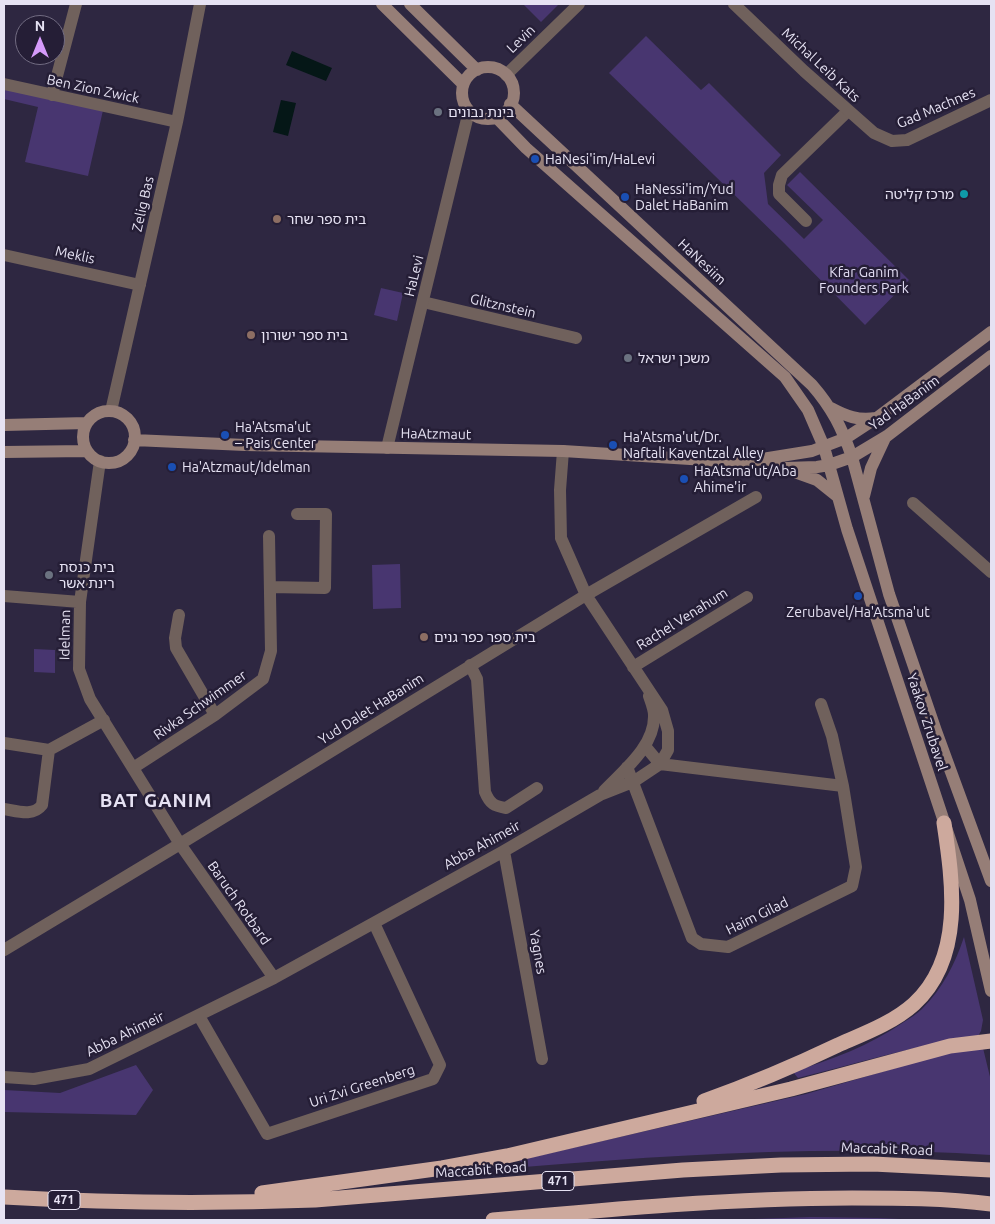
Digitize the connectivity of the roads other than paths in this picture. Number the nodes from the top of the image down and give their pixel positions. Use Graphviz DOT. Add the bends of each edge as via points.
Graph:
graph roads {
  1 [pos="76,4"];
  2 [pos="200,4"];
  3 [pos="382,4"];
  4 [pos="410,4"];
  5 [pos="579,4"];
  6 [pos="734,4"];
  7 [pos="477,70"];
  8 [pos="506,75"];
  9 [pos="4,84"];
  10 [pos="463,84"];
  11 [pos="52,96"];
  12 [pos="991,100"];
  13 [pos="510,104"];
  14 [pos="469,111"];
  15 [pos="848,111"];
  16 [pos="496,117"];
  17 [pos="177,122"];
  18 [pos="892,141"];
  19 [pos="806,221"];
  20 [pos="4,255"];
  21 [pos="140,285"];
  22 [pos="423,302"];
  23 [pos="991,332"];
  24 [pos="576,338"];
  25 [pos="991,356"];
  26 [pos="831,408"];
  27 [pos="111,411"];
  28 [pos="878,417"];
  29 [pos="87,423"];
  30 [pos="4,425"];
  31 [pos="886,436"];
  32 [pos="846,438"];
  33 [pos="134,440"];
  34 [pos="824,447"];
  35 [pos="387,448"];
  36 [pos="87,451"];
  37 [pos="562,451"];
  38 [pos="4,452"];
  39 [pos="852,458"];
  40 [pos="100,461"];
  41 [pos="738,462"];
  42 [pos="829,465"];
  43 [pos="785,468"];
  44 [pos="756,497"];
  45 [pos="838,497"];
  46 [pos="913,503"];
  47 [pos="863,504"];
  48 [pos="297,514"];
  49 [pos="269,536"];
  50 [pos="991,572"];
  51 [pos="270,587"];
  52 [pos="586,595"];
  53 [pos="4,596"];
  54 [pos="747,597"];
  55 [pos="80,602"];
  56 [pos="179,616"];
  57 [pos="470,665"];
  58 [pos="633,667"];
  59 [pos="648,689"];
  60 [pos="820,704"];
  61 [pos="215,715"];
  62 [pos="104,720"];
  63 [pos="4,743"];
  64 [pos="645,746"];
  65 [pos="49,750"];
  66 [pos="660,764"];
  67 [pos="133,768"];
  68 [pos="627,768"];
  69 [pos="633,782"];
  70 [pos="843,786"];
  71 [pos="537,788"];
  72 [pos="600,795"];
  73 [pos="4,809"];
  74 [pos="944,823"];
  75 [pos="180,844"];
  76 [pos="504,851"];
  77 [pos="991,880"];
  78 [pos="374,923"];
  79 [pos="4,950"];
  80 [pos="274,978"];
  81 [pos="991,991"];
  82 [pos="199,1016"];
  83 [pos="991,1041"];
  84 [pos="542,1059"];
  85 [pos="4,1077"];
  86 [pos="629,1128"];
  87 [pos="991,1170"];
  88 [pos="4,1197"];
  89 [pos="190,1204"];
  90 [pos="991,1204"];
  91 [pos="493,1220"];
  1 -- 11 [label="street"];
  2 -- 17 [label="street, Zelig Bas"];
  3 -- 10 [label="main road"];
  4 -- 7 [label="main road"];
  5 -- 8 [label="street, Levin"];
  6 -- 15 [label="street, Michal Leib Kats"];
  7 -- 8 [label="main road" via="492,68"];
  7 -- 10 [label="main road"];
  8 -- 13 [label="main road" via="513,88"];
  9 -- 11 [label="street, Ben Zion Zwick"];
  10 -- 14 [label="main road" via="463,100"];
  11 -- 17 [label="street, Ben Zion Zwick"];
  12 -- 18 [label="street, Gad Machnes" via="906,140"];
  13 -- 16 [label="main road" via="504,113"];
  13 -- 26 [label="main road, HaNesiim" via="812,385"];
  14 -- 16 [label="main road" via="477,117"];
  14 -- 22 [label="street, HaLevi"];
  15 -- 18 [label="street, Michal Leib Kats" via="874,133"];
  15 -- 19 [label="street" via="782,175 779,194"];
  16 -- 34 [label="main road" via="526,148 785,377 808,410"];
  17 -- 21 [label="street, Zelig Bas"];
  20 -- 21 [label="street, Meklis"];
  21 -- 27 [label="street, Zelig Bas"];
  22 -- 24 [label="street, Glitznstein"];
  22 -- 35 [label="street, HaLevi"];
  23 -- 28 [label="main road, Yad HaBanim"];
  25 -- 31 [label="main road, Yad HaBanim"];
  26 -- 28 [label="main road" via="852,418"];
  26 -- 32 [label="main road, HaNesiim"];
  27 -- 29 [label="main road" via="102,411"];
  27 -- 33 [label="main road" via="127,418 132,425"];
  28 -- 32 [label="main road, Yad HaBanim"];
  29 -- 30 [label="main road"];
  29 -- 36 [label="main road" via="83,435"];
  31 -- 39 [label="main road, Yad HaBanim"];
  31 -- 47 [label="main road" via="874,458"];
  32 -- 34 [label="main road, HaAtzmaut"];
  32 -- 39 [label="main road, HaNesiim"];
  33 -- 35 [label="main road, HaAtzmaut"];
  33 -- 40 [label="main road" via="125,457 117,461"];
  34 -- 41 [label="main road, HaAtzmaut"];
  34 -- 42 [label="main road"];
  35 -- 37 [label="main road, HaAtzmaut"];
  36 -- 38 [label="main road"];
  36 -- 40 [label="main road"];
  37 -- 41 [label="main road, HaAtzmaut"];
  37 -- 52 [label="street" via="561,538"];
  39 -- 42 [label="main road, Yad HaBanim"];
  39 -- 47 [label="main road, Yaakov Zrubavel"];
  40 -- 55 [label="street, Idelman"];
  41 -- 43 [label="main road, HaAtzmaut"];
  42 -- 43 [label="main road, HaAtzmaut"];
  42 -- 45 [label="main road, Yaakov Zrubavel"];
  43 -- 45 [label="main road" via="817,480"];
  44 -- 52 [label="street, Yud Dalet HaBanim"];
  45 -- 74 [label="main road, Yaakov Zrubavel"];
  46 -- 50 [label="street"];
  47 -- 77 [label="main road, Yaakov Zrubavel" via="936,731"];
  48 -- 51 [label="street" via="326,514 326,588"];
  49 -- 51 [label="street, Rivka Schwimmer"];
  51 -- 61 [label="street, Rivka Schwimmer" via="271,651 263,679"];
  52 -- 57 [label="street, Yud Dalet HaBanim"];
  52 -- 58 [label="street"];
  53 -- 55 [label="street"];
  54 -- 58 [label="street, Rachel Venahum"];
  55 -- 62 [label="street, Idelman" via="79,669 90,699"];
  56 -- 61 [label="street" via="176,648"];
  57 -- 71 [label="street" via="476,679 485,792 489,802 506,808"];
  57 -- 75 [label="street, Yud Dalet HaBanim"];
  58 -- 59 [label="street"];
  59 -- 64 [label="street" via="654,715"];
  59 -- 66 [label="street" via="662,710 668,731 668,750"];
  60 -- 70 [label="street, Haim Gilad" via="832,736"];
  61 -- 67 [label="street, Rivka Schwimmer"];
  62 -- 65 [label="street"];
  62 -- 67 [label="street, Idelman"];
  63 -- 65 [label="street"];
  64 -- 66 [label="street"];
  64 -- 68 [label="street"];
  65 -- 73 [label="street" via="42,805 30,813"];
  66 -- 69 [label="street, Abba Ahimeir"];
  66 -- 70 [label="street"];
  67 -- 75 [label="street, Idelman"];
  68 -- 69 [label="street, Haim Gilad"];
  68 -- 72 [label="street"];
  69 -- 70 [label="street, Haim Gilad" via="692,938 701,944 728,947 852,886 856,867"];
  69 -- 72 [label="street, Abba Ahimeir"];
  72 -- 76 [label="street, Abba Ahimeir"];
  74 -- 81 [label="main road, Yaakov Zrubavel" via="970,900"];
  74 -- 86 [label="highway" via="952,876 951,927 940,968 928,989 913,1005 874,1028 801,1062"];
  75 -- 79 [label="street, Yud Dalet HaBanim"];
  75 -- 80 [label="street, Baruch Rotbard"];
  76 -- 78 [label="street, Abba Ahimeir"];
  76 -- 84 [label="street, Yagnes"];
  78 -- 80 [label="street, Abba Ahimeir"];
  78 -- 82 [label="street, Uri Zvi Greenberg" via="440,1064 433,1079 267,1134"];
  80 -- 82 [label="street, Abba Ahimeir"];
  82 -- 85 [label="street, Abba Ahimeir" via="89,1069 34,1079"];
  83 -- 86 [label="highway" via="950,1046"];
  86 -- 89 [label="highway" via="442,1168"];
  87 -- 89 [label="highway, Maccabit Road / 471" via="873,1164 781,1165 315,1200"];
  88 -- 89 [label="highway, Maccabit Road / 471"];
  90 -- 91 [label="highway" via="913,1198 766,1199"];
}
